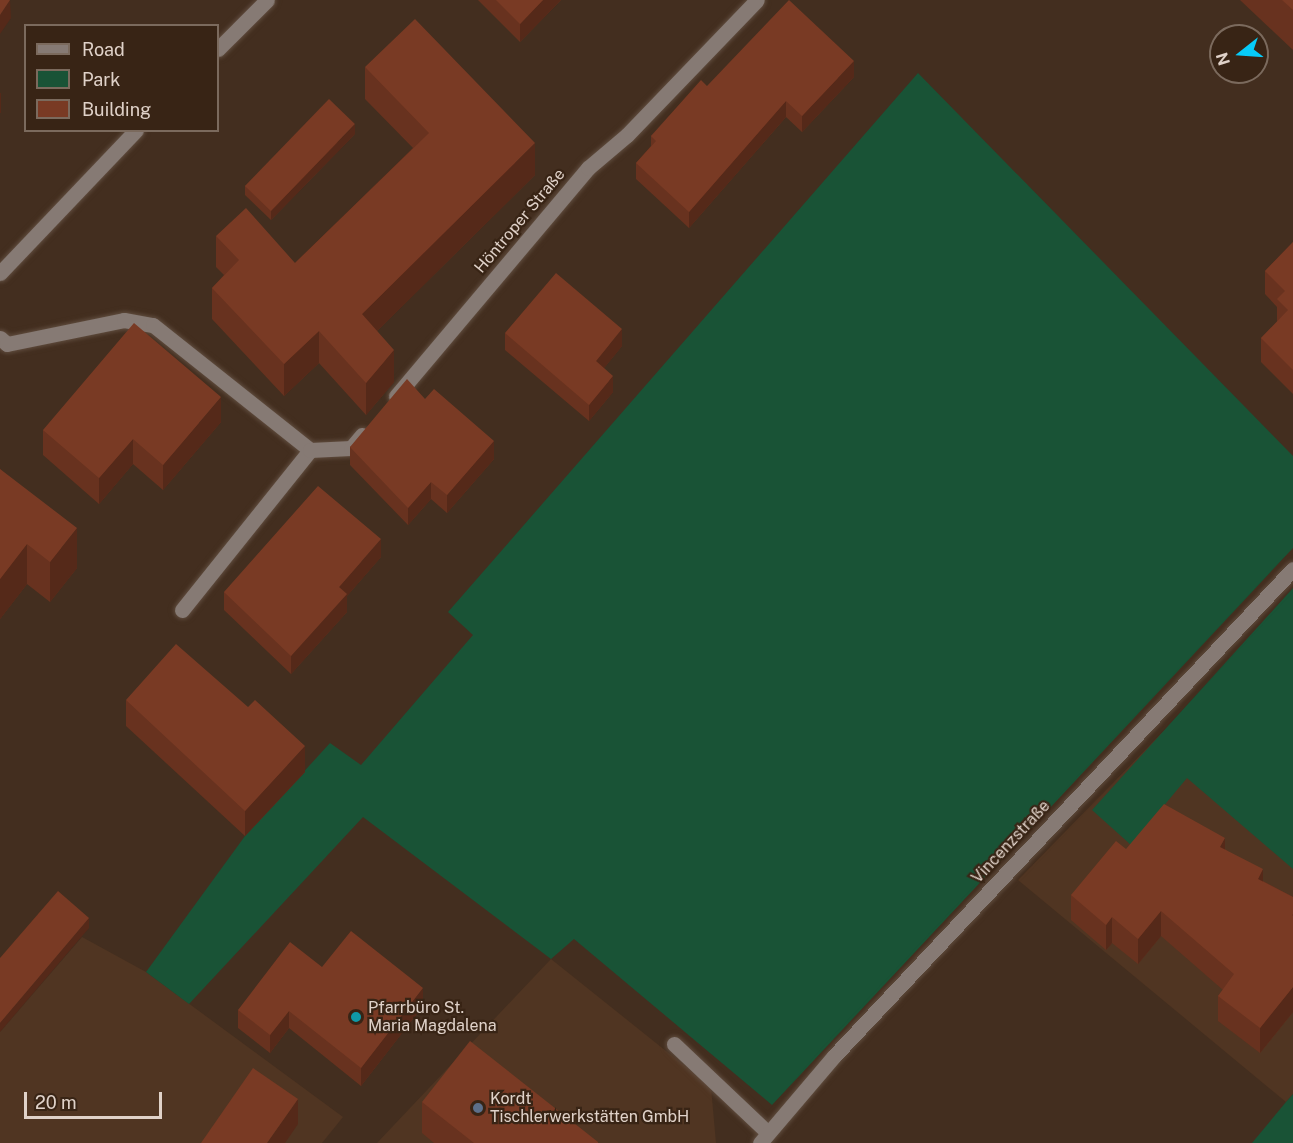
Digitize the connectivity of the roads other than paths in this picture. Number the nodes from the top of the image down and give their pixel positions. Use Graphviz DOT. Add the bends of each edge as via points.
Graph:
graph roads {
  1 [pos="267,0"];
  2 [pos="757,0"];
  3 [pos="219,49"];
  4 [pos="134,132"];
  5 [pos="0,273"];
  6 [pos="0,338"];
  7 [pos="388,405"];
  8 [pos="373,423"];
  9 [pos="310,450"];
  10 [pos="1293,569"];
  11 [pos="182,610"];
  12 [pos="674,1044"];
  13 [pos="764,1138"];
  1 -- 3 [label="street"];
  2 -- 7 [label="street, Höntroper Straße" via="627,135 588,168"];
  4 -- 5 [label="street"];
  6 -- 9 [label="street" via="7,344 124,320 153,325"];
  8 -- 9 [label="street" via="351,448"];
  9 -- 11 [label="street"];
  10 -- 13 [label="street, Vincenzstraße" via="834,1056"];
  12 -- 13 [label="street"];
}
